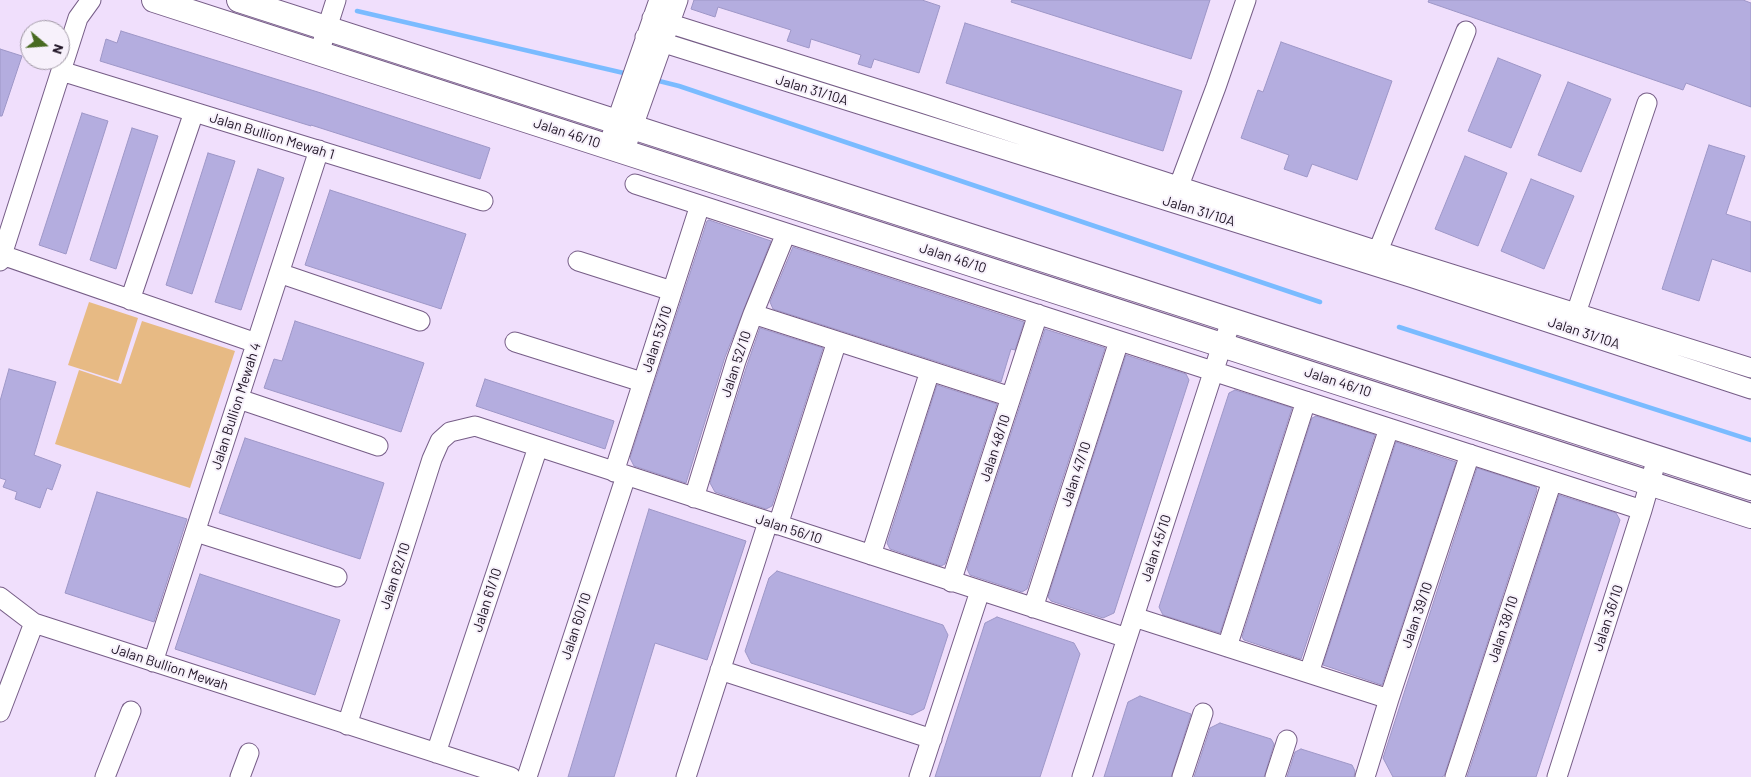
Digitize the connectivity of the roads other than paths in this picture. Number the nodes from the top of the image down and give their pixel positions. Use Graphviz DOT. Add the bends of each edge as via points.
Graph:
graph roads {
  1 [pos="91,0"];
  2 [pos="154,0"];
  3 [pos="240,0"];
  4 [pos="336,0"];
  5 [pos="658,0"];
  6 [pos="678,0"];
  7 [pos="1246,0"];
  8 [pos="78,9"];
  9 [pos="660,21"];
  10 [pos="327,28"];
  11 [pos="1466,31"];
  12 [pos="653,40"];
  13 [pos="319,53"];
  14 [pos="61,71"];
  15 [pos="1647,103"];
  16 [pos="194,112"];
  17 [pos="624,124"];
  18 [pos="616,149"];
  19 [pos="319,150"];
  20 [pos="635,184"];
  21 [pos="1176,195"];
  22 [pos="484,201"];
  23 [pos="700,205"];
  24 [pos="786,233"];
  25 [pos="1378,251"];
  26 [pos="1,258"];
  27 [pos="578,261"];
  28 [pos="279,273"];
  29 [pos="672,291"];
  30 [pos="130,300"];
  31 [pos="753,314"];
  32 [pos="1038,314"];
  33 [pos="1232,320"];
  34 [pos="420,321"];
  35 [pos="1574,321"];
  36 [pos="838,341"];
  37 [pos="1119,341"];
  38 [pos="515,342"];
  39 [pos="256,343"];
  40 [pos="1222,345"];
  41 [pos="1751,368"];
  42 [pos="930,371"];
  43 [pos="1214,371"];
  44 [pos="642,382"];
  45 [pos="1751,389"];
  46 [pos="1011,397"];
  47 [pos="239,399"];
  48 [pos="1306,401"];
  49 [pos="1389,428"];
  50 [pos="450,432"];
  51 [pos="378,446"];
  52 [pos="538,447"];
  53 [pos="1470,454"];
  54 [pos="1657,458"];
  55 [pos="620,474"];
  56 [pos="1552,481"];
  57 [pos="1649,483"];
  58 [pos="1751,488"];
  59 [pos="694,498"];
  60 [pos="1642,510"];
  61 [pos="1751,516"];
  62 [pos="773,524"];
  63 [pos="196,532"];
  64 [pos="871,555"];
  65 [pos="337,577"];
  66 [pos="951,582"];
  67 [pos="980,591"];
  68 [pos="0,597"];
  69 [pos="1033,608"];
  70 [pos="1134,617"];
  71 [pos="34,623"];
  72 [pos="1127,638"];
  73 [pos="1227,647"];
  74 [pos="153,662"];
  75 [pos="720,670"];
  76 [pos="1309,673"];
  77 [pos="1388,699"];
  78 [pos="131,711"];
  79 [pos="0,712"];
  80 [pos="1203,713"];
  81 [pos="347,725"];
  82 [pos="932,738"];
  83 [pos="1286,740"];
  84 [pos="249,753"];
  85 [pos="436,753"];
  86 [pos="105,777"];
  87 [pos="240,777"];
  88 [pos="511,777"];
  89 [pos="528,777"];
  90 [pos="686,777"];
  91 [pos="919,777"];
  92 [pos="1082,777"];
  93 [pos="1182,777"];
  94 [pos="1275,777"];
  95 [pos="1365,777"];
  96 [pos="1455,777"];
  97 [pos="1557,777"];
  1 -- 8 [label="street"];
  2 -- 13 [label="main road, Jalan 46/10"];
  3 -- 10 [label="main road, Jalan 46/10"];
  4 -- 10 [label="street"];
  5 -- 9 [label="street"];
  6 -- 9 [label="street"];
  7 -- 21 [label="street"];
  8 -- 14 [label="street"];
  9 -- 12 [label="street"];
  9 -- 21 [label="street, Jalan 31/10A" via="925,104"];
  10 -- 13 [label="street"];
  10 -- 17 [label="main road, Jalan 46/10"];
  11 -- 25 [label="street"];
  12 -- 17 [label="street"];
  12 -- 21 [label="street, Jalan 31/10A"];
  13 -- 18 [label="main road, Jalan 46/10"];
  14 -- 16 [label="street, Jalan Bullion Mewah 1"];
  14 -- 26 [label="street"];
  15 -- 35 [label="street"];
  16 -- 19 [label="street, Jalan Bullion Mewah 1"];
  16 -- 30 [label="street"];
  17 -- 18 [label="street"];
  17 -- 33 [label="main road, Jalan 46/10"];
  18 -- 40 [label="main road, Jalan 46/10"];
  19 -- 22 [label="street, Jalan Bullion Mewah 1"];
  19 -- 28 [label="street, Jalan Bullion Mewah 4"];
  20 -- 23 [label="street, Jalan 46/10"];
  21 -- 25 [label="street, Jalan 31/10A"];
  21 -- 35 [label="street, Jalan 31/10A"];
  23 -- 24 [label="street, Jalan 46/10"];
  23 -- 29 [label="street, Jalan 53/10"];
  24 -- 31 [label="street, Jalan 52/10"];
  24 -- 32 [label="street, Jalan 46/10"];
  25 -- 35 [label="street, Jalan 31/10A"];
  26 -- 30 [label="street"];
  27 -- 29 [label="street"];
  28 -- 34 [label="street"];
  28 -- 39 [label="street, Jalan Bullion Mewah 4"];
  29 -- 44 [label="street, Jalan 53/10"];
  30 -- 39 [label="street"];
  31 -- 36 [label="street"];
  31 -- 59 [label="street, Jalan 52/10"];
  32 -- 37 [label="street, Jalan 46/10"];
  32 -- 46 [label="street, Jalan 48/10"];
  33 -- 40 [label="street, Jalan 45/10"];
  33 -- 54 [label="main road, Jalan 46/10"];
  35 -- 41 [label="street, Jalan 31/10A"];
  35 -- 45 [label="street, Jalan 31/10A"];
  36 -- 42 [label="street"];
  36 -- 62 [label="street"];
  37 -- 43 [label="street, Jalan 46/10"];
  37 -- 69 [label="street, Jalan 47/10"];
  38 -- 44 [label="street"];
  39 -- 47 [label="street, Jalan Bullion Mewah 4"];
  40 -- 43 [label="street, Jalan 45/10"];
  40 -- 57 [label="main road, Jalan 46/10"];
  42 -- 46 [label="street"];
  42 -- 64 [label="street"];
  43 -- 48 [label="street, Jalan 46/10"];
  43 -- 70 [label="street, Jalan 45/10"];
  44 -- 55 [label="street, Jalan 53/10"];
  46 -- 66 [label="street, Jalan 48/10"];
  47 -- 51 [label="street"];
  47 -- 63 [label="street, Jalan Bullion Mewah 4"];
  48 -- 49 [label="street, Jalan 46/10"];
  48 -- 73 [label="street"];
  49 -- 53 [label="street, Jalan 46/10"];
  49 -- 76 [label="street"];
  50 -- 52 [label="street, Jalan 56/10" via="475,426"];
  50 -- 81 [label="street, Jalan 62/10" via="440,442 432,458"];
  52 -- 55 [label="street, Jalan 56/10"];
  52 -- 85 [label="street, Jalan 61/10"];
  53 -- 56 [label="street, Jalan 46/10"];
  53 -- 77 [label="street, Jalan 39/10"];
  54 -- 57 [label="street, Jalan 36/10"];
  54 -- 58 [label="main road, Jalan 46/10"];
  55 -- 59 [label="street, Jalan 56/10"];
  55 -- 89 [label="street, Jalan 60/10"];
  56 -- 60 [label="street, Jalan 46/10"];
  56 -- 96 [label="street, Jalan 38/10"];
  57 -- 60 [label="street, Jalan 36/10"];
  57 -- 61 [label="main road, Jalan 46/10"];
  59 -- 62 [label="street, Jalan 56/10"];
  60 -- 97 [label="street, Jalan 36/10"];
  62 -- 64 [label="street, Jalan 56/10"];
  62 -- 75 [label="street"];
  63 -- 65 [label="street"];
  63 -- 74 [label="street, Jalan Bullion Mewah 4"];
  64 -- 66 [label="street, Jalan 56/10"];
  66 -- 67 [label="street, Jalan 56/10"];
  67 -- 69 [label="street, Jalan 56/10"];
  67 -- 82 [label="street"];
  68 -- 71 [label="street, Jalan Bullion Mewah"];
  69 -- 72 [label="street, Jalan 56/10"];
  70 -- 72 [label="street, Jalan 45/10"];
  70 -- 73 [label="street"];
  71 -- 74 [label="street, Jalan Bullion Mewah"];
  71 -- 79 [label="street"];
  72 -- 92 [label="street, Jalan 45/10"];
  73 -- 76 [label="street"];
  74 -- 81 [label="street, Jalan Bullion Mewah"];
  75 -- 82 [label="street"];
  75 -- 90 [label="street"];
  76 -- 77 [label="street"];
  77 -- 95 [label="street, Jalan 39/10"];
  78 -- 86 [label="street"];
  80 -- 93 [label="street"];
  81 -- 85 [label="street, Jalan Bullion Mewah"];
  82 -- 91 [label="street"];
  83 -- 94 [label="street"];
  84 -- 87 [label="street"];
  85 -- 88 [label="street, Jalan Bullion Mewah"];
}
